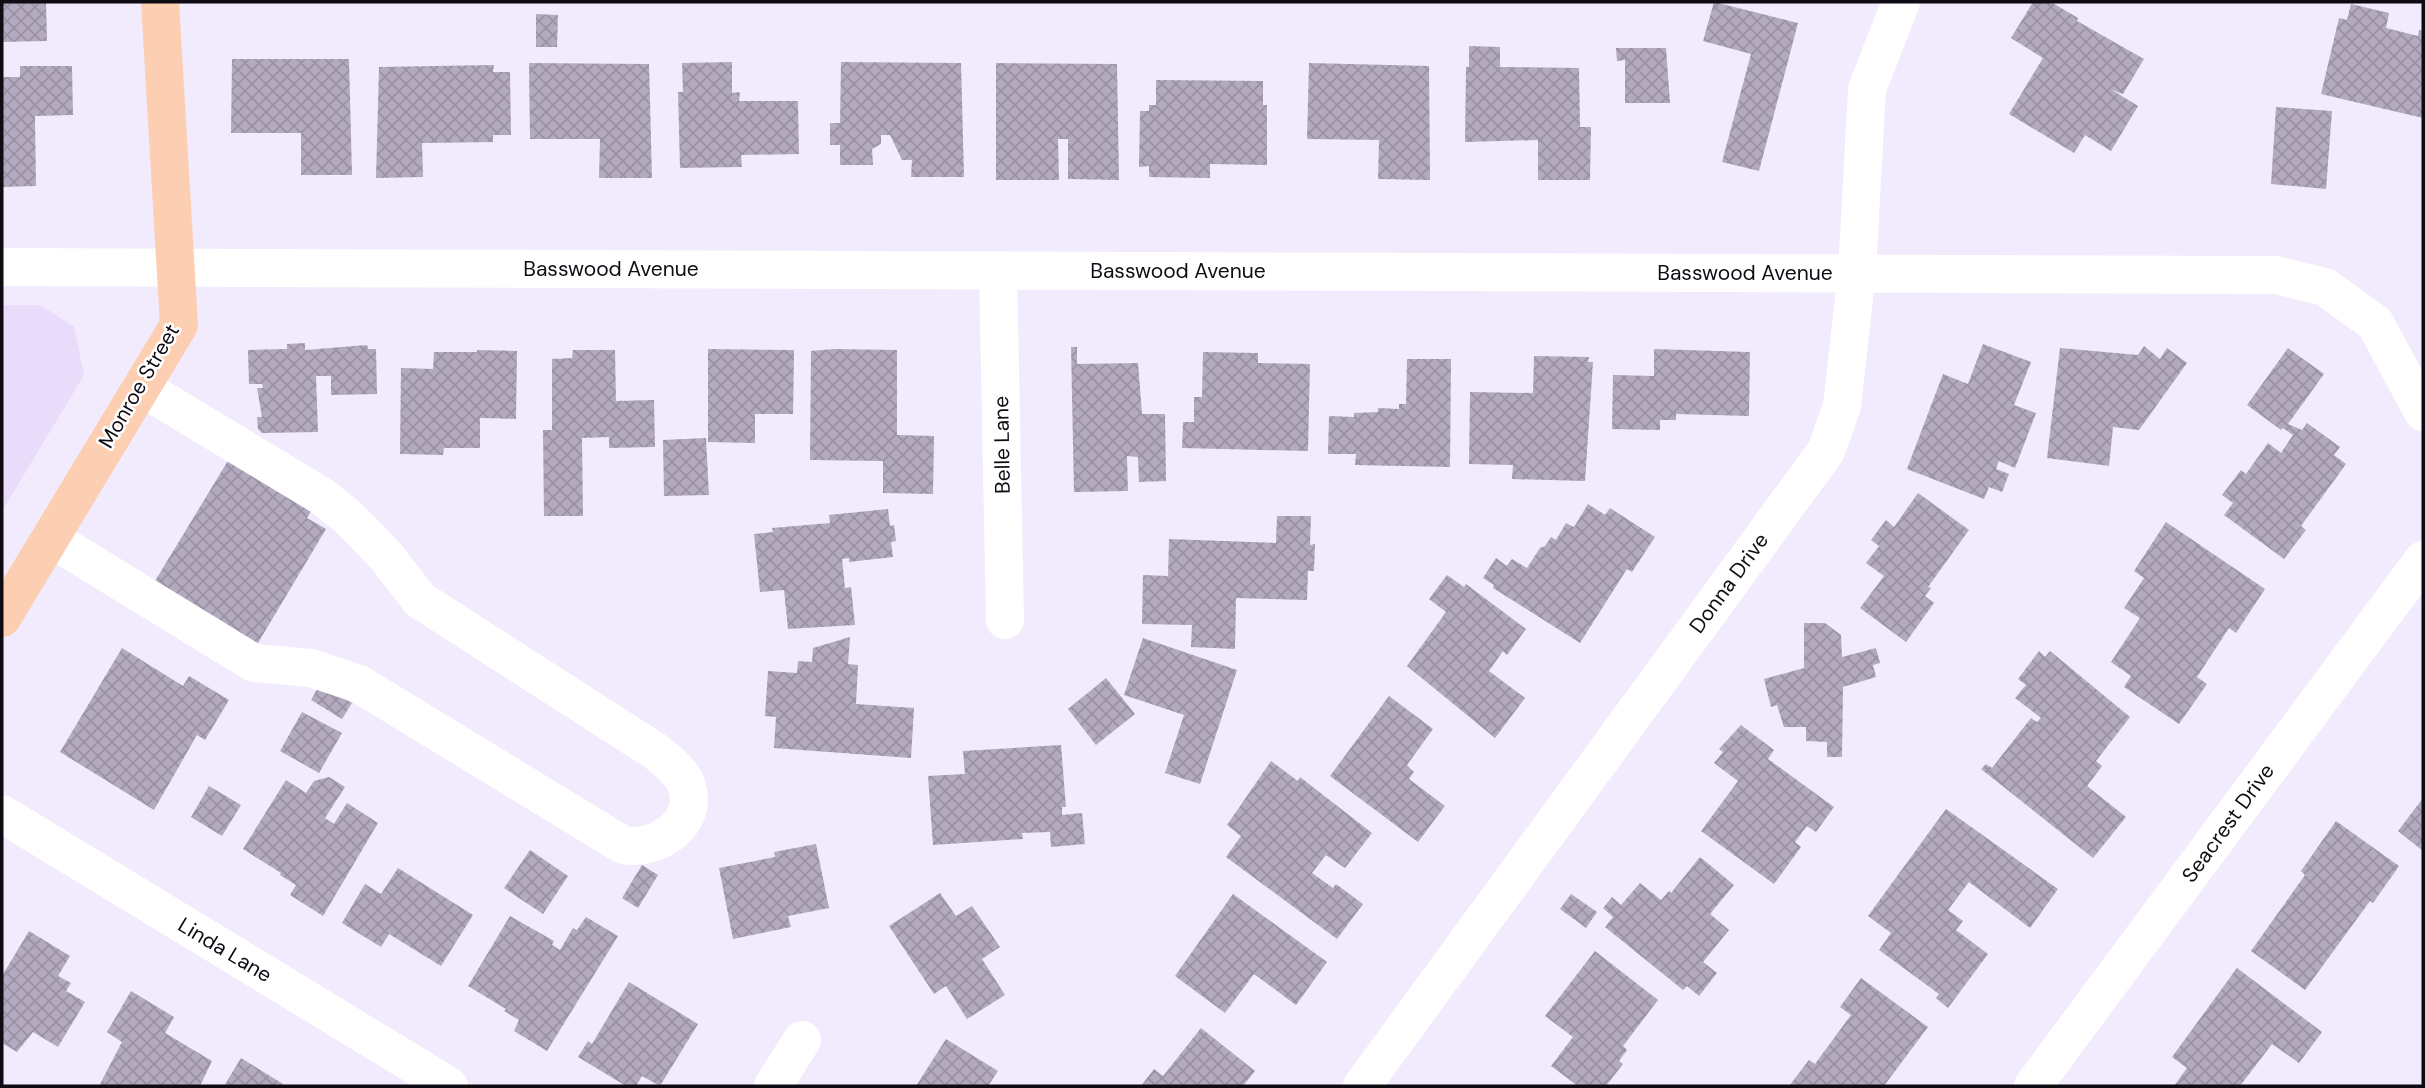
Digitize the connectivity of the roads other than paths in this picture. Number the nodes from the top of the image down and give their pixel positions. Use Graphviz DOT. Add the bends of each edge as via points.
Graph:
graph roads {
  1 [pos="160,2"];
  2 [pos="1901,2"];
  3 [pos="2,267"];
  4 [pos="174,268"];
  5 [pos="999,270"];
  6 [pos="1857,273"];
  7 [pos="142,387"];
  8 [pos="2423,412"];
  9 [pos="51,538"];
  10 [pos="2423,560"];
  11 [pos="2,618"];
  12 [pos="1005,620"];
  13 [pos="2,814"];
  14 [pos="802,1040"];
  15 [pos="449,1086"];
  16 [pos="773,1086"];
  17 [pos="1362,1086"];
  18 [pos="2033,1086"];
  1 -- 4 [label="main road, Monroe Street"];
  2 -- 6 [label="street, Donna Drive" via="1867,89"];
  3 -- 4 [label="street, Basswood Avenue"];
  4 -- 5 [label="street, Basswood Avenue"];
  4 -- 7 [label="main road, Monroe Street" via="179,325"];
  5 -- 6 [label="street, Basswood Avenue"];
  5 -- 12 [label="street, Belle Lane"];
  6 -- 8 [label="street, Basswood Avenue" via="2276,275 2325,287 2375,323"];
  6 -- 17 [label="street, Donna Drive" via="1842,406 1826,451"];
  7 -- 9 [label="main road, Monroe Street"];
  7 -- 9 [label="street" via="323,497 385,555 421,600 655,751 677,769 687,786 689,806 683,821 653,844 623,845 359,684 312,668 254,663"];
  9 -- 11 [label="main road, Monroe Street"];
  10 -- 18 [label="street, Seacrest Drive"];
  13 -- 15 [label="street, Linda Lane"];
  14 -- 16 [label="street"];
}
